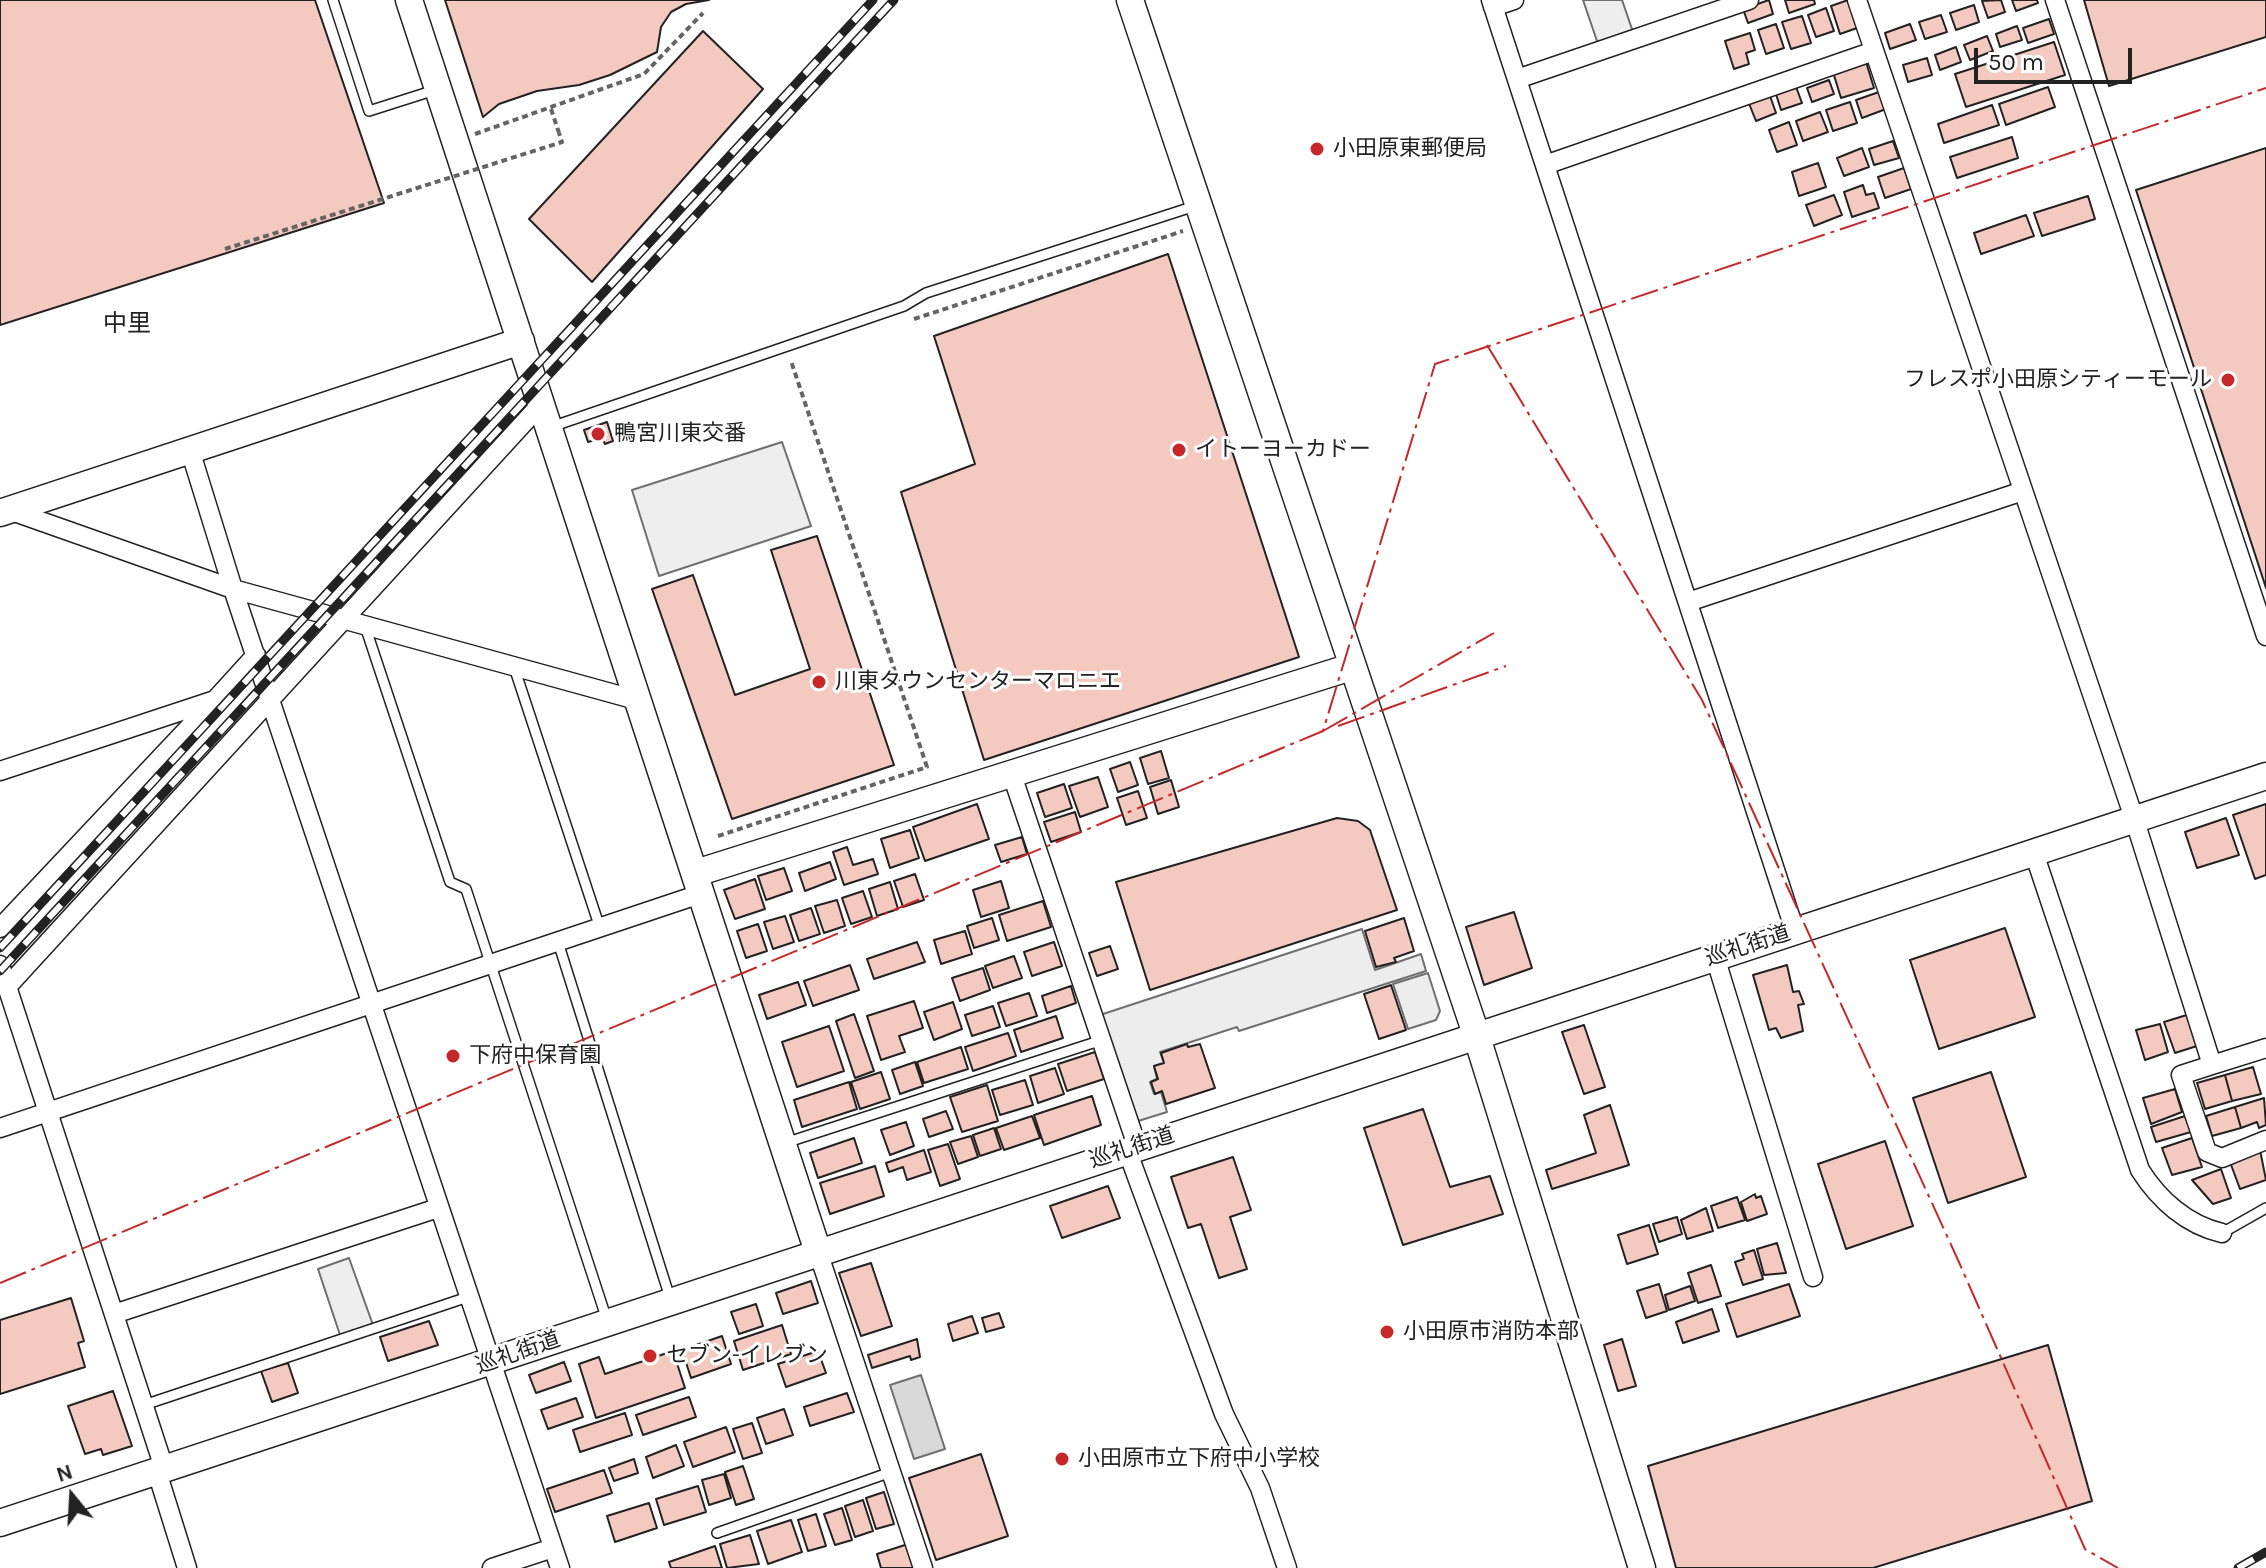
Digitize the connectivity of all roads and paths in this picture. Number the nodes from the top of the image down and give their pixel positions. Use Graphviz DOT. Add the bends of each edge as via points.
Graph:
graph roads {
  1 [pos="333,0"];
  2 [pos="409,0"];
  3 [pos="1130,0"];
  4 [pos="1514,0"];
  5 [pos="1749,0"];
  6 [pos="1857,0"];
  7 [pos="2055,0"];
  8 [pos="1492,3"];
  9 [pos="703,13"];
  10 [pos="1874,51"];
  11 [pos="1517,79"];
  12 [pos="438,89"];
  13 [pos="551,109"];
  14 [pos="472,134"];
  15 [pos="1545,165"];
  16 [pos="1198,205"];
  17 [pos="225,249"];
  18 [pos="521,341"];
  19 [pos="790,358"];
  20 [pos="546,416"];
  21 [pos="190,450"];
  22 [pos="2023,491"];
  23 [pos="4,511"];
  24 [pos="233,589"];
  25 [pos="1688,602"];
  26 [pos="342,620"];
  27 [pos="365,626"];
  28 [pos="2266,636"];
  29 [pos="256,655"];
  30 [pos="514,667"];
  31 [pos="1351,667"];
  32 [pos="270,699"];
  33 [pos="215,700"];
  34 [pos="640,701"];
  35 [pos="0,771"];
  36 [pos="1012,775"];
  37 [pos="2266,776"];
  38 [pos="2134,818"];
  39 [pos="718,836"];
  40 [pos="2034,853"];
  41 [pos="700,883"];
  42 [pos="0,928"];
  43 [pos="600,928"];
  44 [pos="1795,931"];
  45 [pos="558,942"];
  46 [pos="1715,957"];
  47 [pos="0,965"];
  48 [pos="490,965"];
  49 [pos="7,987"];
  50 [pos="371,1004"];
  51 [pos="1476,1034"];
  52 [pos="1099,1041"];
  53 [pos="2266,1048"];
  54 [pos="2212,1065"];
  55 [pos="48,1112"];
  56 [pos="0,1128"];
  57 [pos="2266,1140"];
  58 [pos="785,1143"];
  59 [pos="1132,1148"];
  60 [pos="438,1208"];
  61 [pos="2266,1208"];
  62 [pos="2222,1233"];
  63 [pos="818,1252"];
  64 [pos="1813,1277"];
  65 [pos="468,1297"];
  66 [pos="671,1301"];
  67 [pos="114,1314"];
  68 [pos="608,1322"];
  69 [pos="490,1363"];
  70 [pos="144,1405"];
  71 [pos="161,1472"];
  72 [pos="891,1472"];
  73 [pos="0,1523"];
  74 [pos="717,1533"];
  75 [pos="553,1548"];
  76 [pos="187,1568"];
  77 [pos="492,1568"];
  78 [pos="560,1568"];
  79 [pos="923,1568"];
  80 [pos="1287,1568"];
  81 [pos="1642,1568"];
  1 -- 12 [label="lane" via="369,111"];
  2 -- 12 [label="street"];
  3 -- 16 [label="street"];
  4 -- 8 [label="street"];
  5 -- 11 [label="street"];
  6 -- 10 [label="street"];
  7 -- 28 [label="street"];
  8 -- 11 [label="street"];
  9 -- 13 [label="path" via="644,74"];
  10 -- 15 [label="street"];
  10 -- 22 [label="street"];
  11 -- 15 [label="street"];
  12 -- 18 [label="street"];
  13 -- 14 [label="path"];
  13 -- 17 [label="path, bridge" via="562,142"];
  15 -- 25 [label="street"];
  16 -- 20 [label="lane" via="926,293 904,306"];
  16 -- 31 [label="street"];
  18 -- 20 [label="street"];
  18 -- 21 [label="street"];
  19 -- 39 [label="path" via="927,767"];
  20 -- 26 [label="street"];
  20 -- 34 [label="street"];
  21 -- 23 [label="street"];
  21 -- 24 [label="street"];
  22 -- 25 [label="street"];
  22 -- 38 [label="street"];
  23 -- 24 [label="street"];
  24 -- 26 [label="street"];
  24 -- 29 [label="street"];
  25 -- 44 [label="street"];
  26 -- 27 [label="street"];
  26 -- 32 [label="street"];
  27 -- 30 [label="street"];
  27 -- 48 [label="lane" via="450,882 466,889"];
  29 -- 32 [label="street"];
  29 -- 33 [label="street"];
  30 -- 34 [label="street"];
  30 -- 43 [label="lane"];
  31 -- 36 [label="street"];
  31 -- 51 [label="street"];
  32 -- 49 [label="street"];
  32 -- 50 [label="street"];
  33 -- 35 [label="street"];
  33 -- 42 [label="street"];
  34 -- 41 [label="street"];
  36 -- 41 [label="street"];
  36 -- 52 [label="street"];
  37 -- 38 [label="street, 巡礼街道"];
  38 -- 40 [label="street, 巡礼街道"];
  38 -- 54 [label="street"];
  40 -- 44 [label="street, 巡礼街道"];
  40 -- 62 [label="street" via="2140,1170 2154,1192 2200,1228"];
  41 -- 43 [label="street"];
  41 -- 58 [label="street"];
  43 -- 45 [label="street"];
  44 -- 46 [label="street, 巡礼街道"];
  45 -- 48 [label="street"];
  45 -- 66 [label="lane"];
  46 -- 51 [label="street, 巡礼街道"];
  46 -- 64 [label="street"];
  47 -- 49 [label="street"];
  48 -- 50 [label="street"];
  48 -- 68 [label="lane"];
  49 -- 55 [label="street"];
  50 -- 55 [label="street"];
  50 -- 60 [label="street"];
  51 -- 59 [label="street, 巡礼街道"];
  51 -- 81 [label="street"];
  52 -- 58 [label="lane"];
  52 -- 59 [label="street"];
  53 -- 54 [label="street"];
  54 -- 57 [label="street" via="2181,1075 2207,1152 2222,1158"];
  55 -- 56 [label="street"];
  55 -- 67 [label="street"];
  58 -- 63 [label="street"];
  59 -- 63 [label="street, 巡礼街道"];
  59 -- 80 [label="street" via="1224,1414 1260,1488"];
  60 -- 65 [label="street"];
  60 -- 67 [label="street"];
  61 -- 62 [label="lane"];
  63 -- 66 [label="street, 巡礼街道"];
  63 -- 72 [label="street"];
  65 -- 69 [label="street"];
  65 -- 70 [label="lane"];
  66 -- 68 [label="street, 巡礼街道"];
  67 -- 70 [label="street"];
  68 -- 69 [label="street, 巡礼街道"];
  69 -- 71 [label="street, 巡礼街道"];
  69 -- 75 [label="street"];
  70 -- 71 [label="street"];
  71 -- 73 [label="street, 巡礼街道"];
  71 -- 76 [label="street"];
  72 -- 74 [label="lane"];
  72 -- 79 [label="street"];
  75 -- 77 [label="street"];
  75 -- 78 [label="street"];
}
